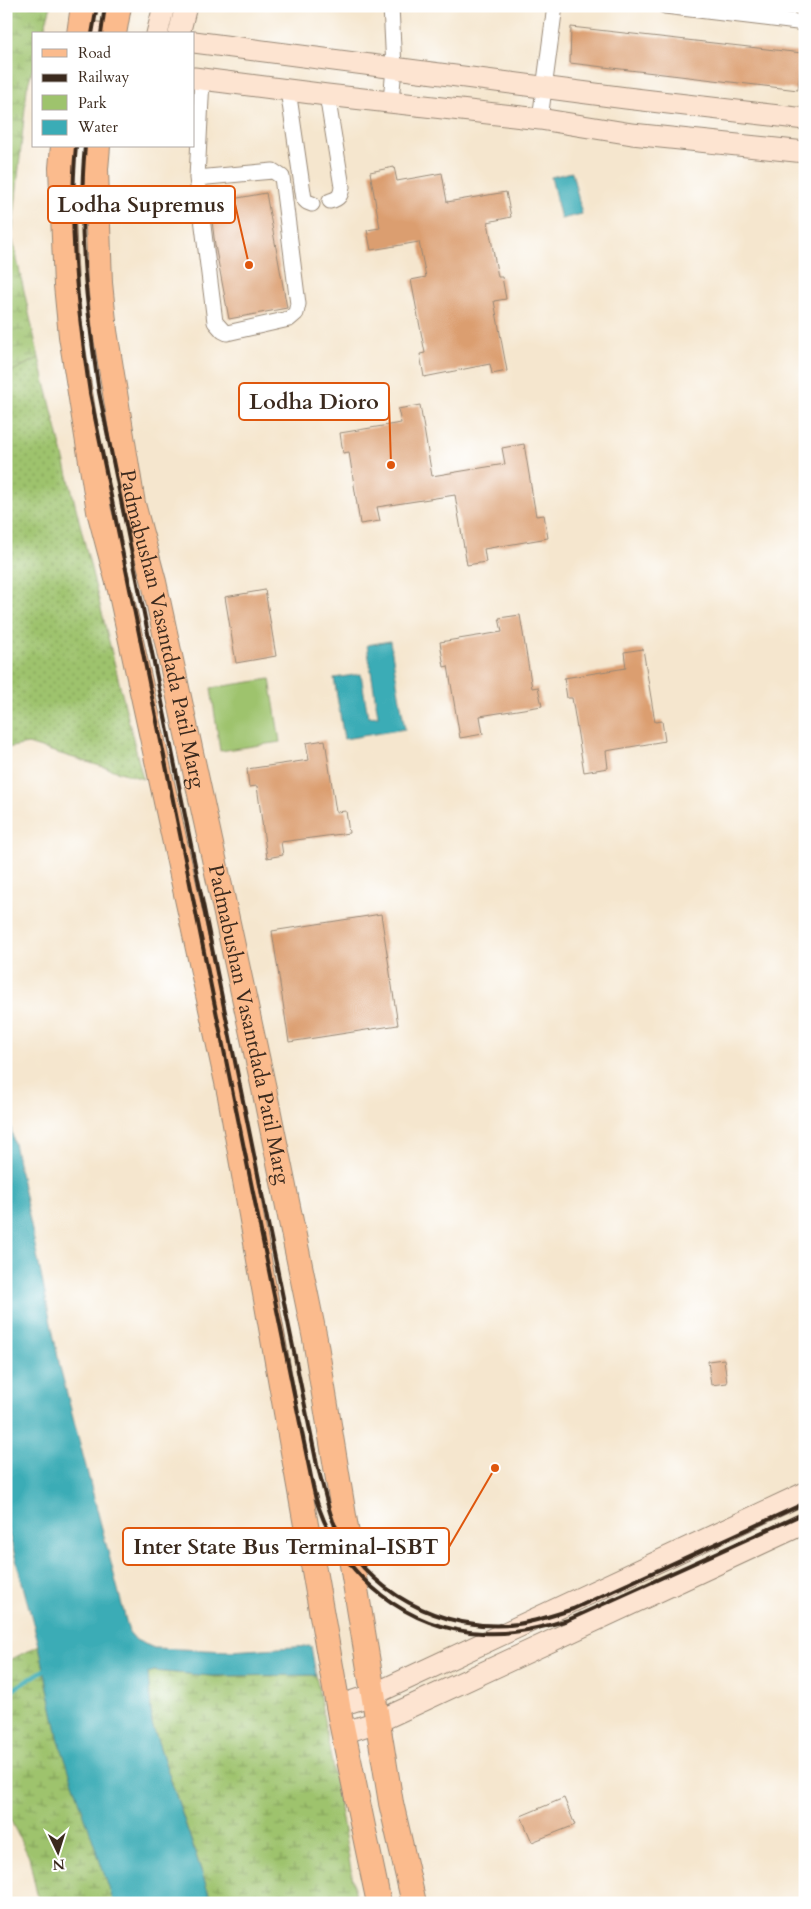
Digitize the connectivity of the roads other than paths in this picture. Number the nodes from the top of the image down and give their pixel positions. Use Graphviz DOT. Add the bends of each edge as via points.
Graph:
graph roads {
  1 [pos="83,6"];
  2 [pos="119,6"];
  3 [pos="164,6"];
  4 [pos="186,6"];
  5 [pos="391,6"];
  6 [pos="555,6"];
  7 [pos="666,6"];
  8 [pos="805,22"];
  9 [pos="79,32"];
  10 [pos="114,32"];
  11 [pos="158,32"];
  12 [pos="180,32"];
  13 [pos="195,42"];
  14 [pos="394,68"];
  15 [pos="198,78"];
  16 [pos="544,86"];
  17 [pos="288,90"];
  18 [pos="327,95"];
  19 [pos="391,101"];
  20 [pos="540,119"];
  21 [pos="805,119"];
  22 [pos="64,148"];
  23 [pos="98,148"];
  24 [pos="805,152"];
  25 [pos="197,178"];
  26 [pos="330,201"];
  27 [pos="312,204"];
  28 [pos="282,1177"];
  29 [pos="245,1182"];
  30 [pos="290,1216"];
  31 [pos="253,1223"];
  32 [pos="805,1493"];
  33 [pos="805,1523"];
  34 [pos="355,1587"];
  35 [pos="601,1587"];
  36 [pos="318,1593"];
  37 [pos="613,1611"];
  38 [pos="372,1695"];
  39 [pos="338,1706"];
  40 [pos="377,1722"];
  41 [pos="343,1732"];
  42 [pos="379,1903"];
  43 [pos="414,1903"];
  1 -- 9 [label="main road"];
  2 -- 10 [label="main road"];
  3 -- 11 [label="main road"];
  4 -- 12 [label="main road"];
  5 -- 14 [label="street"];
  6 -- 16 [label="street"];
  7 -- 8 [label="street"];
  13 -- 14 [label="main road"];
  14 -- 16 [label="main road"];
  14 -- 19 [label="street"];
  15 -- 17 [label="main road"];
  15 -- 25 [label="street"];
  16 -- 20 [label="street"];
  16 -- 21 [label="main road"];
  17 -- 18 [label="main road"];
  17 -- 27 [label="street" via="304,199"];
  18 -- 19 [label="main road"];
  18 -- 26 [label="street" via="342,186 340,196"];
  19 -- 20 [label="main road"];
  20 -- 24 [label="main road" via="632,134"];
  22 -- 29 [label="main road, Padmabushan Vasantdada Patil Marg" via="61,168 66,294 99,511 120,590 230,1096"];
  23 -- 28 [label="main road, Padmabushan Vasantdada Patil Marg" via="96,169 105,331 133,504 154,582"];
  25 -- 25 [label="street" via="273,171 282,177 298,304 296,313 289,320 227,333 215,322"];
  28 -- 29 [label="main road"];
  28 -- 30 [label="main road, Padmabushan Vasantdada Patil Marg"];
  29 -- 31 [label="main road, Padmabushan Vasantdada Patil Marg"];
  30 -- 31 [label="main road"];
  30 -- 34 [label="main road, Padmabushan Vasantdada Patil Marg" via="315,1339"];
  31 -- 36 [label="main road, Padmabushan Vasantdada Patil Marg"];
  32 -- 35 [label="main road"];
  33 -- 37 [label="main road"];
  34 -- 36 [label="main road"];
  34 -- 38 [label="main road, Padmabushan Vasantdada Patil Marg"];
  35 -- 37 [label="main road"];
  35 -- 38 [label="main road"];
  36 -- 39 [label="main road, Padmabushan Vasantdada Patil Marg"];
  37 -- 40 [label="main road"];
  38 -- 39 [label="main road"];
  38 -- 40 [label="main road, Padmabushan Vasantdada Patil Marg"];
  39 -- 41 [label="main road, Padmabushan Vasantdada Patil Marg"];
  40 -- 41 [label="main road"];
  40 -- 43 [label="main road, Padmabushan Vasantdada Patil Marg" via="391,1803"];
  41 -- 42 [label="main road, Padmabushan Vasantdada Patil Marg"];
}
